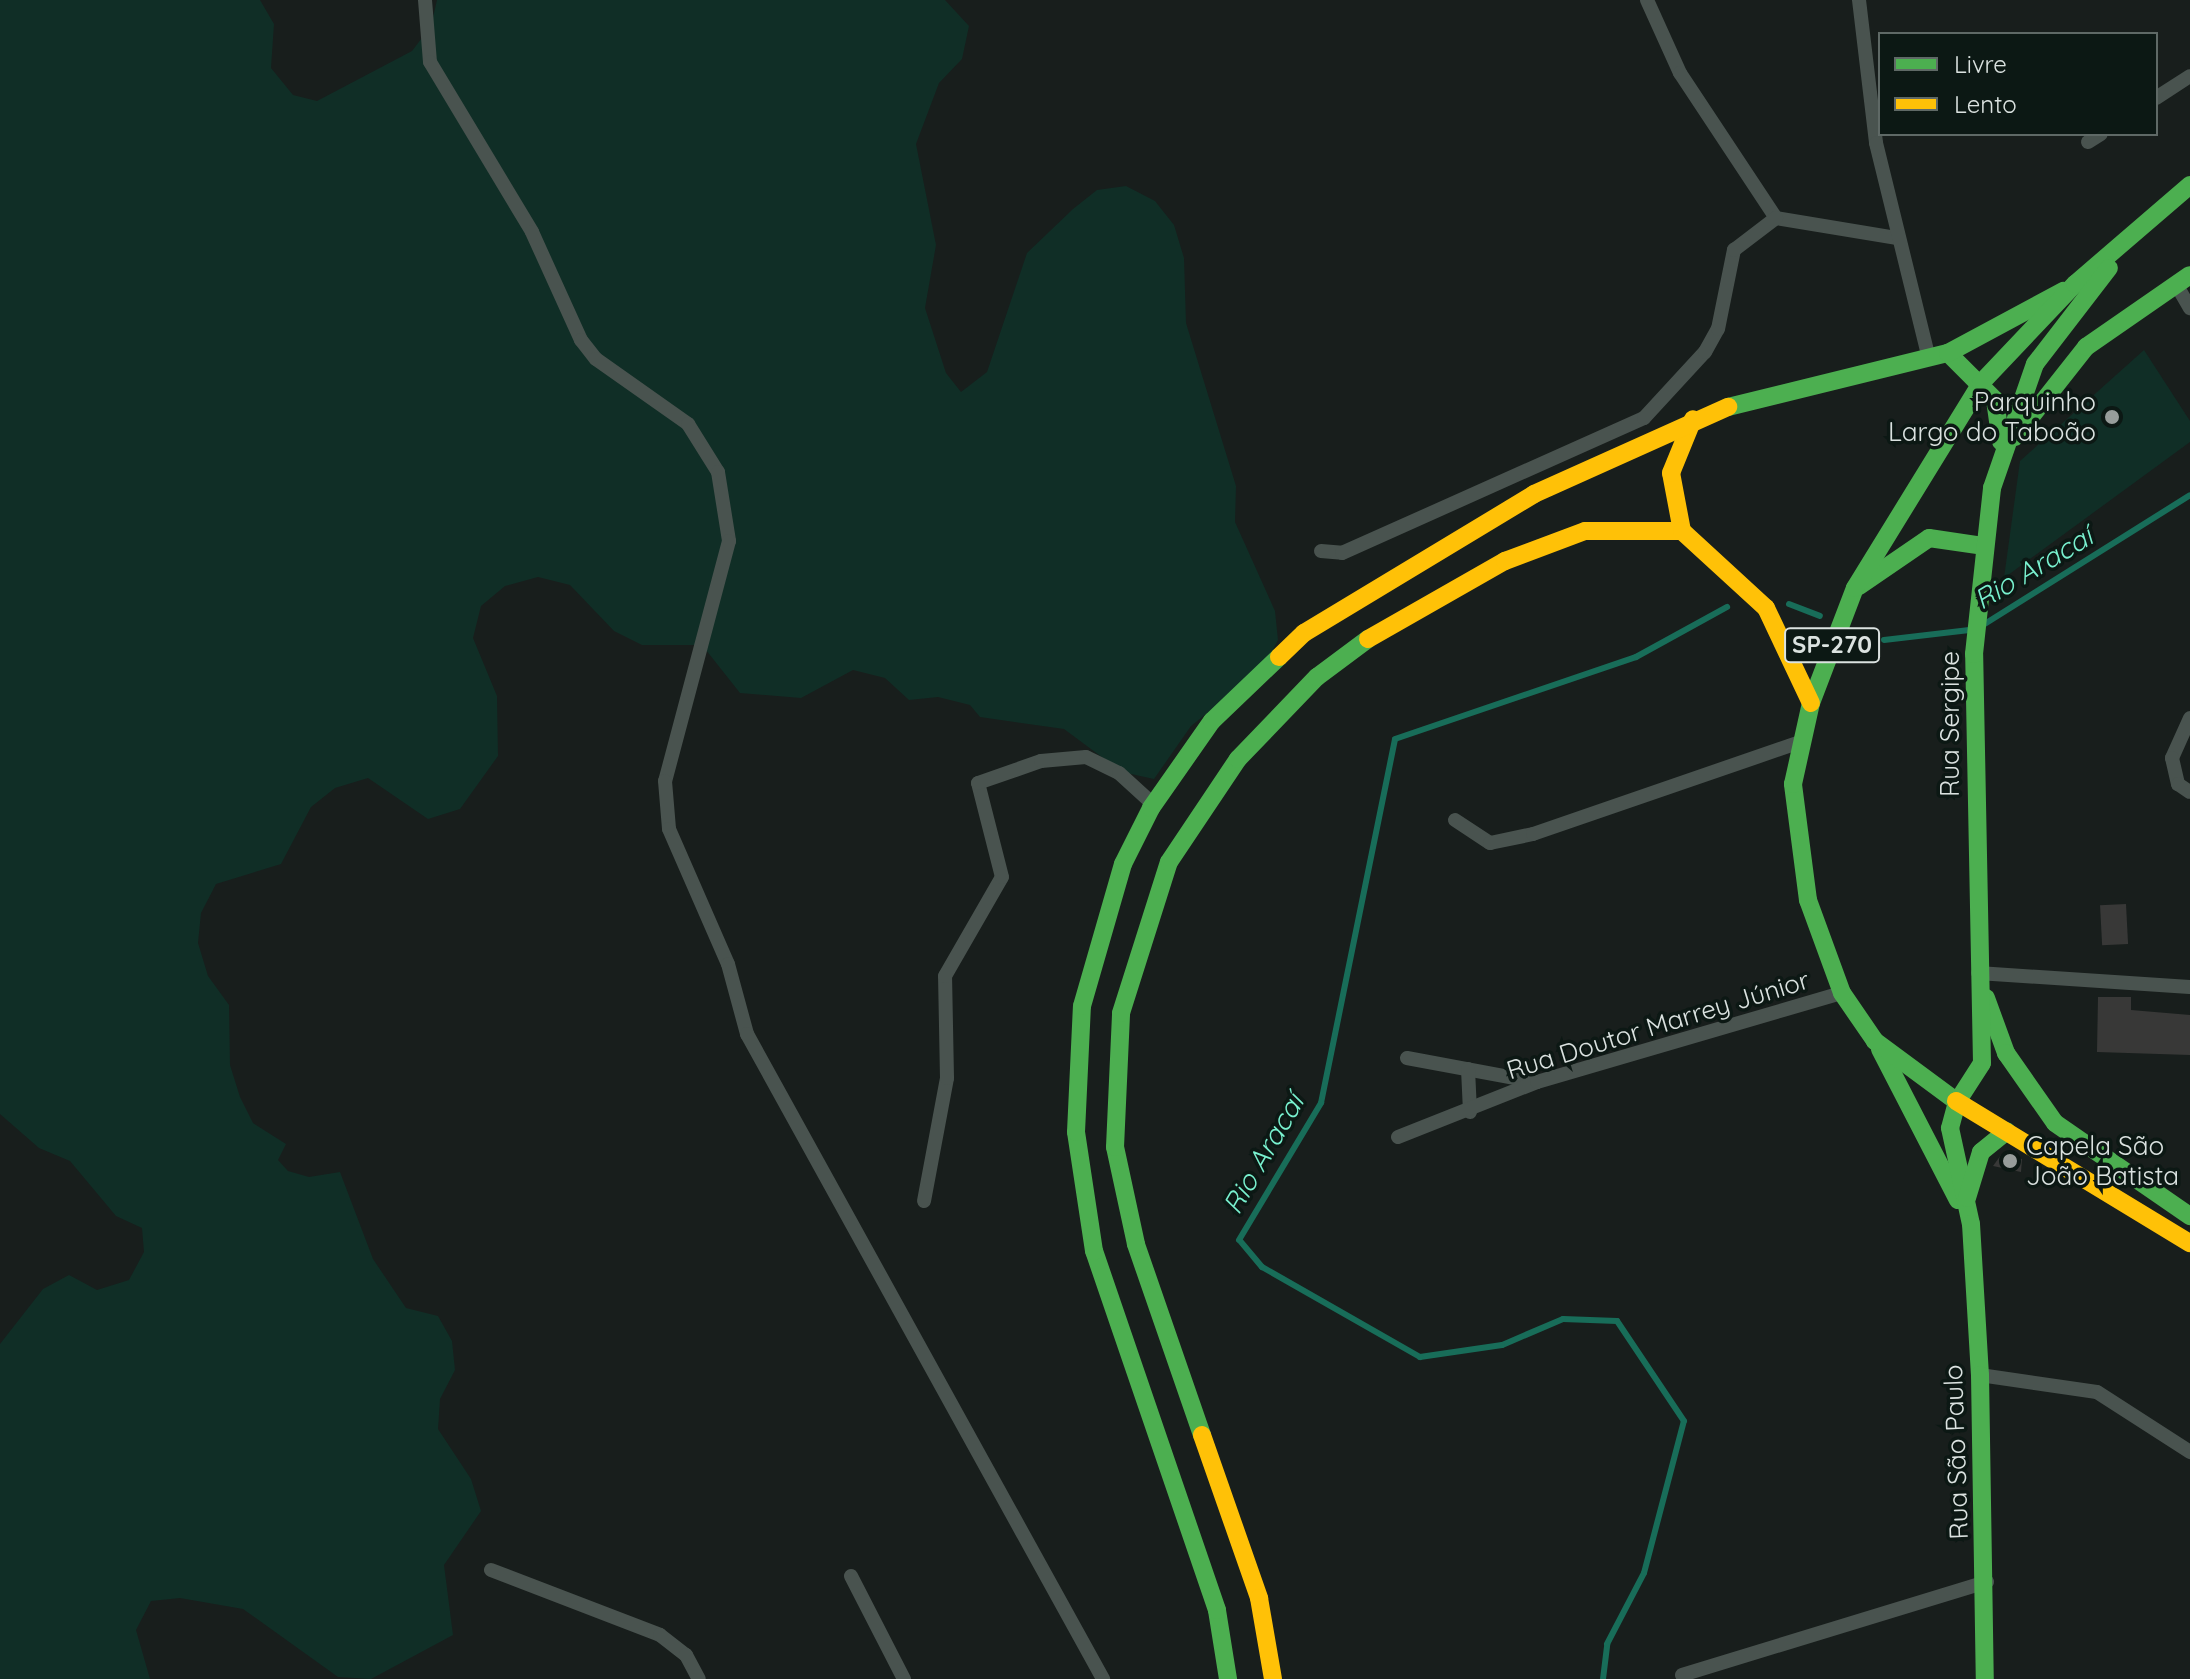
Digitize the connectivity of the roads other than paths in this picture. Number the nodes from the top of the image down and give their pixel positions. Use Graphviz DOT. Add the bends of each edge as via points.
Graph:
graph roads {
  1 [pos="425,0"];
  2 [pos="1647,0"];
  3 [pos="1859,0"];
  4 [pos="2190,76"];
  5 [pos="2158,97"];
  6 [pos="2190,185"];
  7 [pos="1776,218"];
  8 [pos="2137,230"];
  9 [pos="1897,238"];
  10 [pos="2183,280"];
  11 [pos="2075,284"];
  12 [pos="2190,308"];
  13 [pos="1948,353"];
  14 [pos="1929,359"];
  15 [pos="1981,383"];
  16 [pos="1693,419"];
  17 [pos="1998,465"];
  18 [pos="1682,531"];
  19 [pos="1984,546"];
  20 [pos="1321,551"];
  21 [pos="1855,588"];
  22 [pos="1811,703"];
  23 [pos="2190,718"];
  24 [pos="1803,741"];
  25 [pos="2190,792"];
  26 [pos="1153,804"];
  27 [pos="1455,820"];
  28 [pos="1978,973"];
  29 [pos="2190,987"];
  30 [pos="1842,993"];
  31 [pos="1875,1041"];
  32 [pos="1407,1058"];
  33 [pos="1468,1069"];
  34 [pos="1537,1082"];
  35 [pos="1957,1102"];
  36 [pos="1470,1112"];
  37 [pos="2007,1131"];
  38 [pos="1398,1137"];
  39 [pos="1967,1198"];
  40 [pos="924,1201"];
  41 [pos="2190,1216"];
  42 [pos="1971,1224"];
  43 [pos="2190,1243"];
  44 [pos="1980,1375"];
  45 [pos="2190,1452"];
  46 [pos="491,1570"];
  47 [pos="851,1576"];
  48 [pos="1987,1582"];
  49 [pos="1682,1675"];
  50 [pos="699,1679"];
  51 [pos="904,1679"];
  52 [pos="1103,1679"];
  53 [pos="1228,1679"];
  54 [pos="1273,1679"];
  55 [pos="1985,1679"];
  1 -- 52 [label="street" via="430,62 532,232 581,340 688,424 718,472 729,541 665,781 669,829 728,964 747,1034"];
  2 -- 7 [label="street" via="1680,73"];
  3 -- 9 [label="street" via="1862,67"];
  4 -- 5 [label="street"];
  6 -- 8 [label="main road, SP-270"];
  7 -- 9 [label="street"];
  7 -- 20 [label="street" via="1734,250 1711,340 1681,386 1644,418 1342,553"];
  8 -- 11 [label="main road, SP-270"];
  8 -- 17 [label="main road, Rua Sergipe" via="2049,341"];
  9 -- 14 [label="street"];
  10 -- 12 [label="street"];
  10 -- 17 [label="main road" via="2086,347 2024,421"];
  11 -- 13 [label="main road"];
  11 -- 15 [label="main road, SP-270"];
  13 -- 14 [label="main road"];
  13 -- 15 [label="main road"];
  14 -- 16 [label="main road" via="1744,400"];
  15 -- 17 [label="main road" via="1995,400"];
  15 -- 21 [label="main road, SP-270"];
  16 -- 18 [label="main road" via="1671,473"];
  16 -- 26 [label="main road" via="1534,494 1304,633 1212,721"];
  17 -- 19 [label="main road, Rua Sergipe"];
  18 -- 22 [label="main road" via="1766,608"];
  18 -- 54 [label="main road" via="1585,531 1505,561 1382,628 1317,677 1238,759 1169,862 1140,938 1113,1083 1122,1183 1259,1598"];
  19 -- 21 [label="main road" via="1929,538"];
  19 -- 28 [label="main road, Rua Sergipe" via="1974,654"];
  21 -- 22 [label="main road, SP-270"];
  22 -- 24 [label="main road, SP-270"];
  23 -- 25 [label="street" via="2172,758 2178,784"];
  24 -- 27 [label="street" via="1533,834 1490,843"];
  24 -- 30 [label="main road, SP-270" via="1793,784 1795,843"];
  26 -- 40 [label="street" via="1119,773 1086,757 1041,761 978,783 1002,877 945,976 947,1078"];
  26 -- 53 [label="main road" via="1123,864 1082,1006 1078,1156 1094,1251 1217,1610"];
  28 -- 29 [label="street"];
  28 -- 35 [label="main road, Rua Sergipe" via="1982,1063"];
  28 -- 41 [label="main road" via="2006,1053 2055,1123"];
  30 -- 31 [label="main road, SP-270"];
  30 -- 34 [label="street, Rua Doutor Marrey Júnior"];
  31 -- 35 [label="main road, SP-270"];
  31 -- 42 [label="main road"];
  32 -- 33 [label="street"];
  33 -- 34 [label="street"];
  33 -- 36 [label="street"];
  34 -- 36 [label="street, Rua Doutor Marrey Júnior"];
  35 -- 37 [label="main road, SP-270"];
  35 -- 39 [label="main road, Rua São Paulo" via="1950,1128"];
  36 -- 38 [label="street, Rua Doutor Marrey Júnior"];
  37 -- 39 [label="main road" via="1981,1152"];
  37 -- 43 [label="main road, SP-270"];
  39 -- 42 [label="main road, Rua São Paulo"];
  42 -- 44 [label="main road, Rua São Paulo"];
  44 -- 45 [label="street" via="2097,1392"];
  44 -- 48 [label="main road, Rua São Paulo"];
  46 -- 50 [label="street" via="660,1635 686,1655"];
  47 -- 51 [label="street"];
  48 -- 49 [label="street"];
  48 -- 55 [label="main road, Rua São Paulo"];
}
